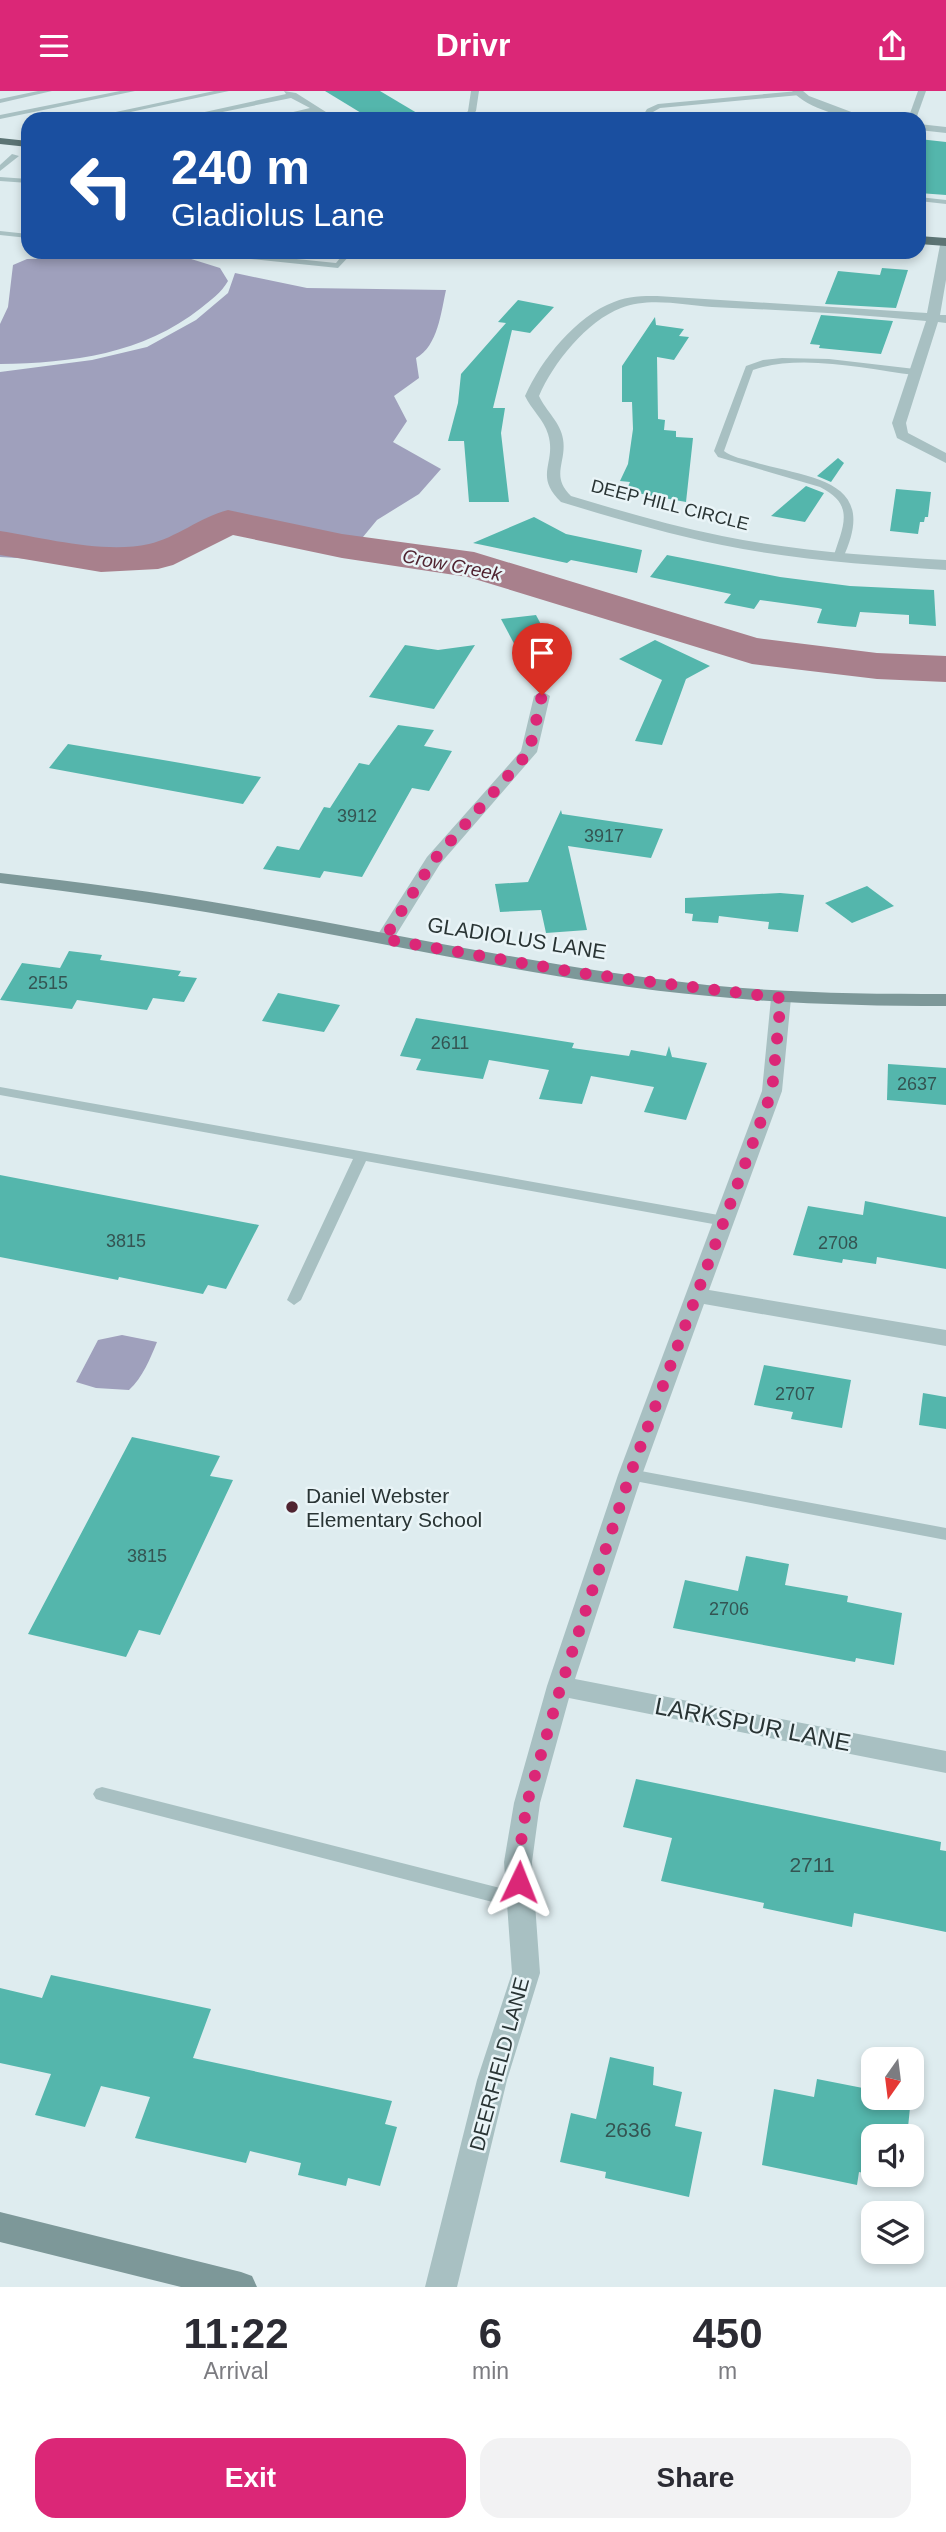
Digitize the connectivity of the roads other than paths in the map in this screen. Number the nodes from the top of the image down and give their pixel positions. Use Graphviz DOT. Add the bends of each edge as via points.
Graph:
graph roads {
  1 [pos="48,91"];
  2 [pos="131,91"];
  3 [pos="225,91"];
  4 [pos="475,91"];
  5 [pos="681,91"];
  6 [pos="922,91"];
  7 [pos="798,92"];
  8 [pos="289,93"];
  9 [pos="0,101"];
  10 [pos="694,103"];
  11 [pos="318,109"];
  12 [pos="29,112"];
  13 [pos="122,112"];
  14 [pos="207,112"];
  15 [pos="303,112"];
  16 [pos="322,112"];
  17 [pos="471,112"];
  18 [pos="649,112"];
  19 [pos="844,112"];
  20 [pos="914,112"];
  21 [pos="21,114"];
  22 [pos="0,118"];
  23 [pos="21,121"];
  24 [pos="926,128"];
  25 [pos="946,130"];
  26 [pos="0,141"];
  27 [pos="21,142"];
  28 [pos="0,155"];
  29 [pos="15,156"];
  30 [pos="21,156"];
  31 [pos="0,169"];
  32 [pos="0,179"];
  33 [pos="21,180"];
  34 [pos="926,200"];
  35 [pos="946,202"];
  36 [pos="0,233"];
  37 [pos="21,235"];
  38 [pos="926,241"];
  39 [pos="946,244"];
  40 [pos="270,259"];
  41 [pos="344,259"];
  42 [pos="939,318"];
  43 [pos="915,372"];
  44 [pos="946,459"];
  45 [pos="838,558"];
  46 [pos="946,565"];
  47 [pos="542,695"];
  48 [pos="0,878"];
  49 [pos="384,939"];
  50 [pos="781,998"];
  51 [pos="946,1000"];
  52 [pos="0,1091"];
  53 [pos="361,1156"];
  54 [pos="724,1221"];
  55 [pos="695,1295"];
  56 [pos="294,1300"];
  57 [pos="946,1338"];
  58 [pos="630,1475"];
  59 [pos="946,1534"];
  60 [pos="561,1686"];
  61 [pos="946,1762"];
  62 [pos="102,1794"];
  63 [pos="520,1901"];
  64 [pos="0,2227"];
  65 [pos="241,2287"];
  66 [pos="441,2287"];
  1 -- 9 [label="lane"];
  2 -- 12 [label="lane"];
  3 -- 13 [label="lane"];
  4 -- 17 [label="lane"];
  5 -- 10 [label="lane"];
  6 -- 20 [label="lane"];
  7 -- 10 [label="lane"];
  7 -- 19 [label="street"];
  8 -- 11 [label="lane"];
  8 -- 14 [label="lane"];
  10 -- 18 [label="lane" via="658,106"];
  11 -- 15 [label="lane"];
  11 -- 16 [label="lane"];
  21 -- 22 [label="lane"];
  22 -- 23 [label="lane"];
  24 -- 25 [label="street"];
  26 -- 27 [label="main road"];
  28 -- 29 [label="main road"];
  29 -- 30 [label="main road"];
  29 -- 31 [label="lane"];
  32 -- 33 [label="lane"];
  34 -- 35 [label="lane"];
  36 -- 37 [label="lane"];
  38 -- 39 [label="main road"];
  39 -- 42 [label="street"];
  40 -- 41 [label="lane" via="338,266"];
  42 -- 43 [label="street"];
  42 -- 45 [label="street, DEEP HILL CIRCLE" via="744,304 623,303 600,314 563,347 536,382 532,396 556,434 552,481 566,499 724,541"];
  43 -- 44 [label="street" via="898,423 902,435"];
  43 -- 45 [label="lane" via="792,362 749,368 721,456 823,485 846,497 850,512"];
  45 -- 46 [label="street, DEEP HILL CIRCLE"];
  47 -- 49 [label="street" via="529,752 433,861"];
  48 -- 49 [label="street, GLADIOLUS LANE" via="155,897"];
  49 -- 50 [label="street, GLADIOLUS LANE" via="580,973"];
  50 -- 51 [label="street, GLADIOLUS LANE"];
  50 -- 54 [label="street, DEERFIELD LANE" via="772,1091"];
  52 -- 53 [label="lane"];
  53 -- 54 [label="lane"];
  53 -- 56 [label="lane"];
  54 -- 55 [label="street, DEERFIELD LANE"];
  55 -- 57 [label="street"];
  55 -- 58 [label="street, DEERFIELD LANE"];
  58 -- 59 [label="lane"];
  58 -- 60 [label="street, DEERFIELD LANE"];
  60 -- 61 [label="street, LARKSPUR LANE"];
  60 -- 63 [label="street, DEERFIELD LANE" via="527,1803 518,1862"];
  62 -- 63 [label="lane"];
  63 -- 66 [label="street, DEERFIELD LANE" via="526,1973 492,2080"];
  64 -- 65 [label="street"];
}
